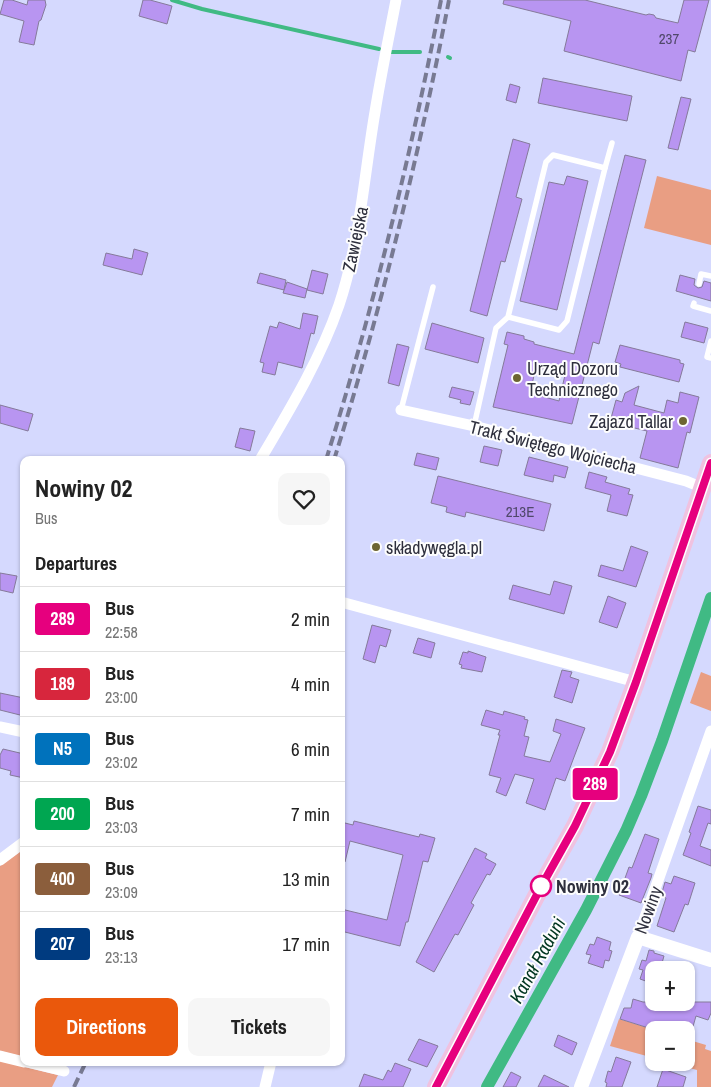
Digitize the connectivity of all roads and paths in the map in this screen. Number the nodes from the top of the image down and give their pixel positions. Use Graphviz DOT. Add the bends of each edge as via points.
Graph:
graph roads {
  1 [pos="396,0"];
  2 [pos="612,143"];
  3 [pos="605,168"];
  4 [pos="711,276"];
  5 [pos="699,284"];
  6 [pos="433,287"];
  7 [pos="694,303"];
  8 [pos="711,311"];
  9 [pos="508,317"];
  10 [pos="711,341"];
  11 [pos="711,358"];
  12 [pos="402,410"];
  13 [pos="474,426"];
  14 [pos="262,456"];
  15 [pos="711,462"];
  16 [pos="703,488"];
  17 [pos="345,603"];
  18 [pos="636,682"];
  19 [pos="0,727"];
  20 [pos="20,731"];
  21 [pos="711,731"];
  22 [pos="20,845"];
  23 [pos="0,860"];
  24 [pos="638,937"];
  25 [pos="711,960"];
  26 [pos="0,1056"];
  27 [pos="20,1061"];
  28 [pos="42,1066"];
  29 [pos="270,1066"];
  30 [pos="64,1071"];
  31 [pos="264,1087"];
  32 [pos="436,1087"];
  33 [pos="581,1087"];
  1 -- 14 [label="street, Zawiejska" via="348,274 324,343"];
  2 -- 3 [label="lane"];
  3 -- 9 [label="lane" via="567,321 559,330"];
  3 -- 9 [label="lane" via="552,154 546,162"];
  4 -- 5 [label="lane" via="701,274"];
  6 -- 12 [label="lane"];
  7 -- 8 [label="lane" via="693,306"];
  9 -- 13 [label="lane" via="496,328"];
  10 -- 11 [label="lane" via="707,357"];
  12 -- 13 [label="street, Trakt Świętego Wojciecha"];
  13 -- 16 [label="street, Trakt Świętego Wojciecha"];
  15 -- 16 [label="main road"];
  16 -- 18 [label="main road"];
  17 -- 18 [label="street"];
  18 -- 32 [label="main road" via="610,752 575,826"];
  19 -- 20 [label="street"];
  21 -- 24 [label="street, Nowiny"];
  22 -- 23 [label="street"];
  24 -- 25 [label="street"];
  24 -- 33 [label="street, Nowiny"];
  26 -- 27 [label="street"];
  28 -- 30 [label="street"];
  29 -- 31 [label="street"];
}
